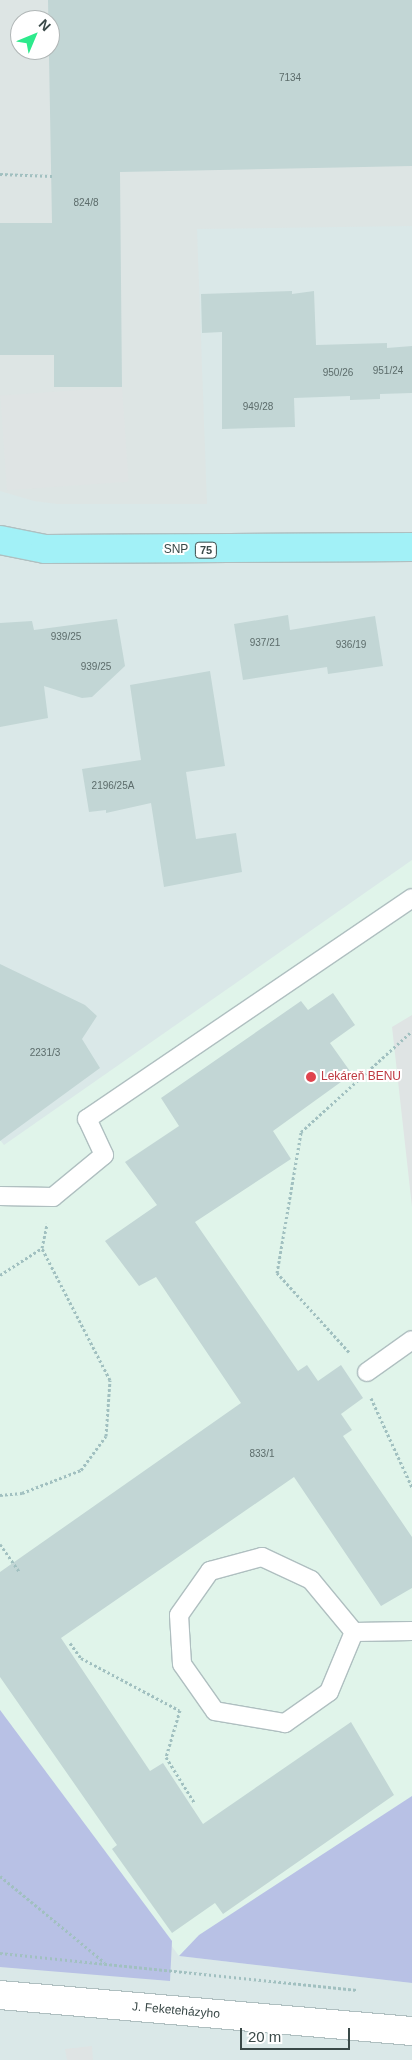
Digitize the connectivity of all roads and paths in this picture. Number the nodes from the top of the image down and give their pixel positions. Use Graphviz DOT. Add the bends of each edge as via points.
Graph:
graph roads {
  1 [pos="0,174"];
  2 [pos="52,176"];
  3 [pos="0,540"];
  4 [pos="412,547"];
  5 [pos="412,898"];
  6 [pos="412,1031"];
  7 [pos="0,1196"];
  8 [pos="52,1197"];
  9 [pos="42,1248"];
  10 [pos="0,1275"];
  11 [pos="412,1340"];
  12 [pos="367,1372"];
  13 [pos="412,1487"];
  14 [pos="0,1495"];
  15 [pos="0,1544"];
  16 [pos="19,1571"];
  17 [pos="412,1631"];
  18 [pos="354,1632"];
  19 [pos="70,1643"];
  20 [pos="203,1694"];
  21 [pos="180,1710"];
  22 [pos="194,1802"];
  23 [pos="0,1876"];
  24 [pos="0,1953"];
  25 [pos="105,1963"];
  26 [pos="363,1991"];
  27 [pos="0,1995"];
  28 [pos="412,2031"];
  1 -- 2 [label="path"];
  3 -- 4 [label="main road, SNP / 75" via="45,549"];
  5 -- 8 [label="lane" via="86,1119 104,1155"];
  6 -- 12 [label="path" via="301,1132 278,1273"];
  7 -- 8 [label="lane"];
  8 -- 9 [label="path"];
  9 -- 10 [label="path"];
  9 -- 14 [label="path" via="110,1380 106,1436 81,1470 22,1493"];
  11 -- 12 [label="lane"];
  12 -- 13 [label="path" via="372,1400"];
  15 -- 16 [label="path"];
  17 -- 18 [label="lane"];
  18 -- 20 [label="lane" via="329,1692 284,1723 215,1711"];
  18 -- 20 [label="lane" via="311,1580 262,1557 210,1571 179,1615 182,1664"];
  19 -- 21 [label="path" via="81,1658"];
  20 -- 21 [label="path"];
  21 -- 22 [label="path" via="166,1757"];
  23 -- 25 [label="path"];
  24 -- 26 [label="path"];
  27 -- 28 [label="street, J. Feketeházyho"];
}
